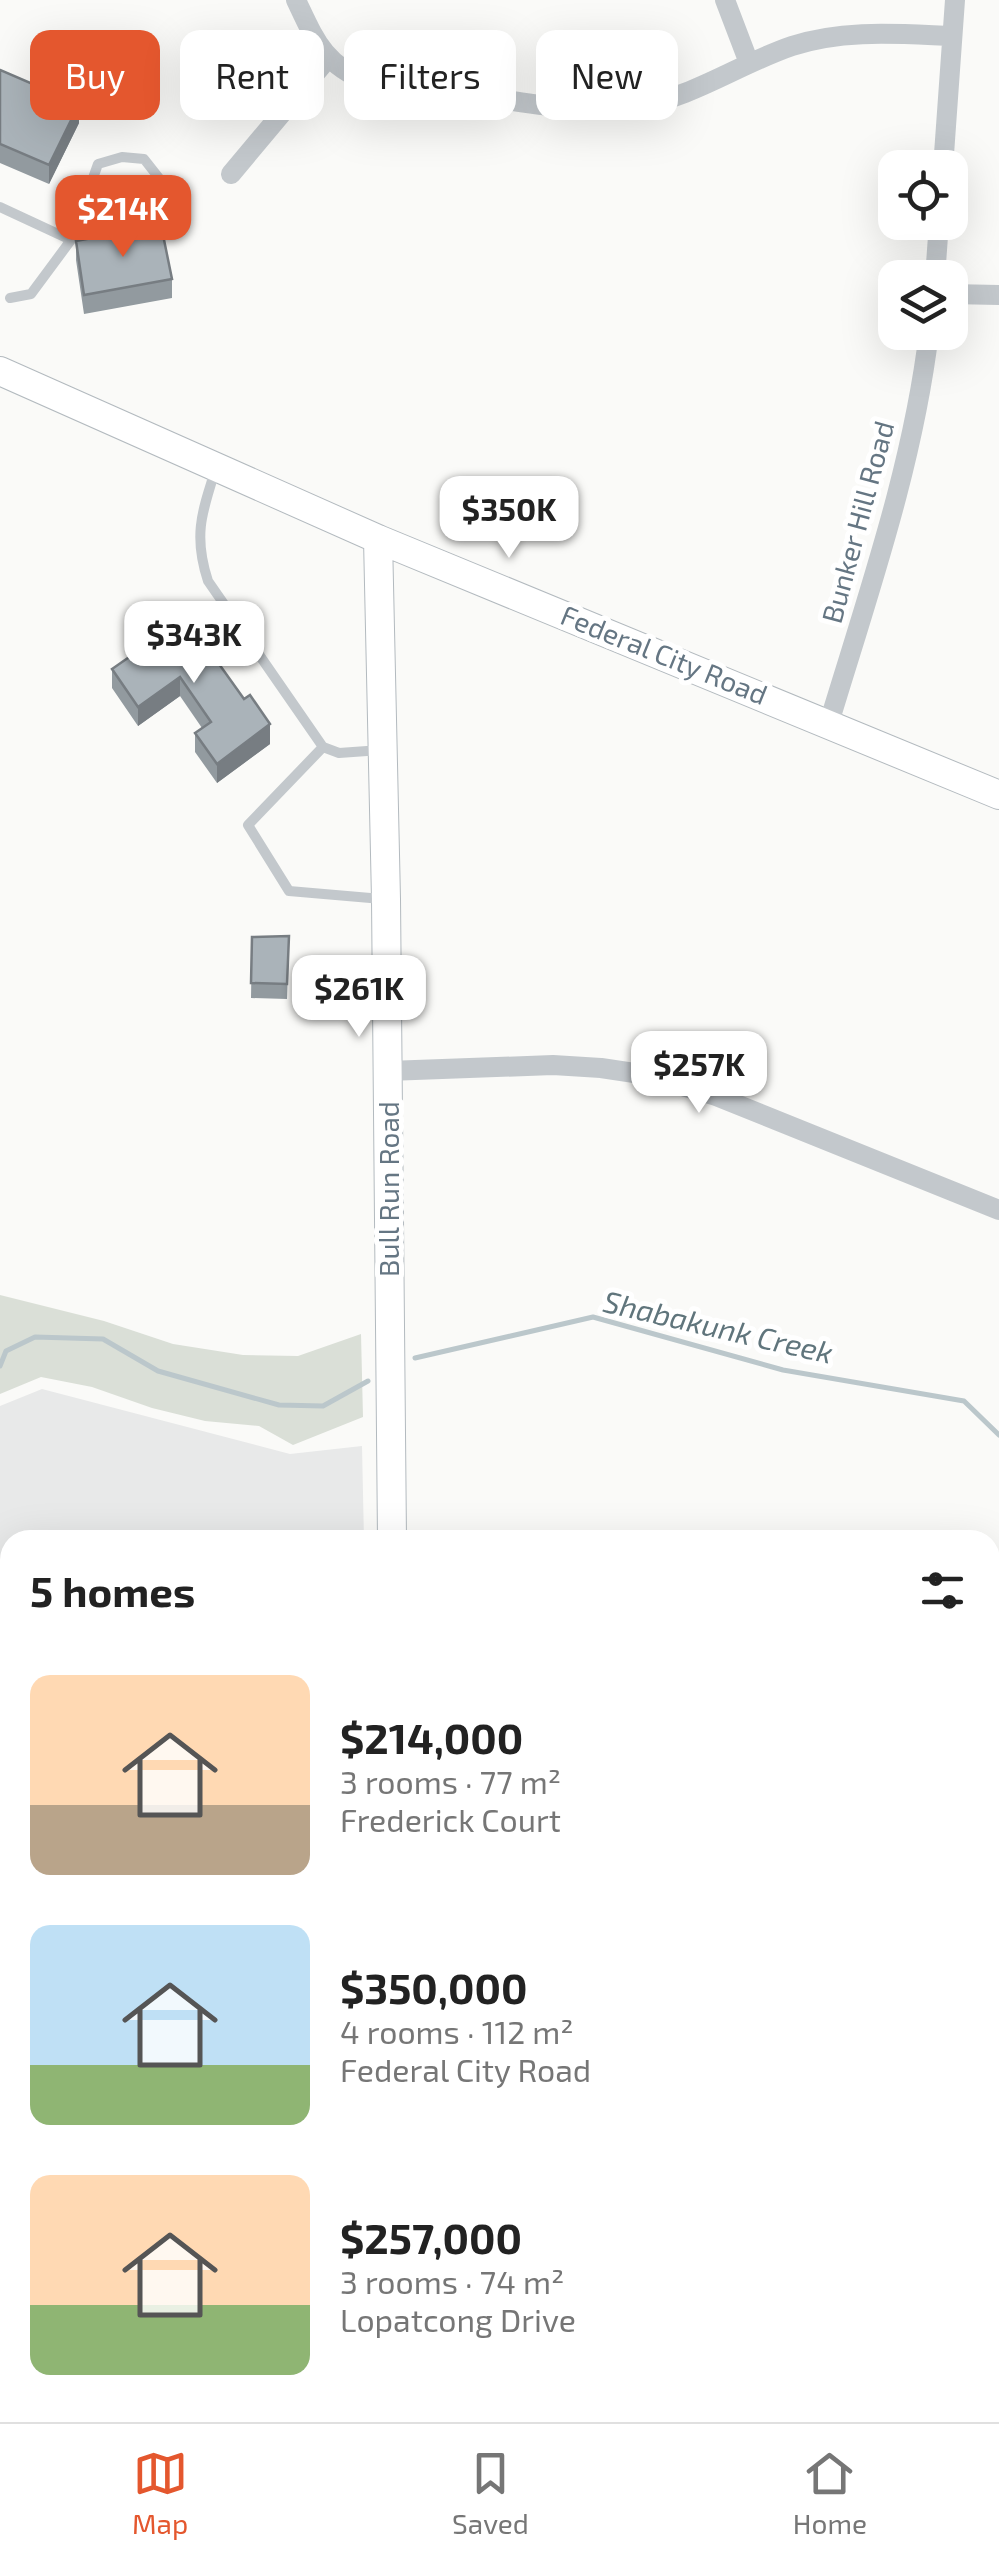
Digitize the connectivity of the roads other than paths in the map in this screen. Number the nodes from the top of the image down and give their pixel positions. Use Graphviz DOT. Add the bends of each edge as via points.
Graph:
graph roads {
  1 [pos="296,0"];
  2 [pos="725,0"];
  3 [pos="955,0"];
  4 [pos="952,36"];
  5 [pos="328,58"];
  6 [pos="750,64"];
  7 [pos="944,150"];
  8 [pos="231,174"];
  9 [pos="0,207"];
  10 [pos="80,215"];
  11 [pos="71,240"];
  12 [pos="968,294"];
  13 [pos="999,295"];
  14 [pos="10,298"];
  15 [pos="927,350"];
  16 [pos="0,371"];
  17 [pos="216,467"];
  18 [pos="378,539"];
  19 [pos="829,723"];
  20 [pos="323,747"];
  21 [pos="382,750"];
  22 [pos="999,795"];
  23 [pos="386,899"];
  24 [pos="388,1071"];
  25 [pos="999,1210"];
  26 [pos="392,1530"];
  1 -- 5 [label="street"];
  2 -- 6 [label="street"];
  3 -- 4 [label="street"];
  4 -- 6 [label="street" via="832,36"];
  4 -- 7 [label="street"];
  5 -- 6 [label="street" via="368,82 594,110 665,101"];
  5 -- 8 [label="street"];
  9 -- 11 [label="lane"];
  10 -- 10 [label="lane" via="98,164 144,159 159,178 157,198 136,208"];
  10 -- 11 [label="lane"];
  11 -- 14 [label="lane" via="31,294"];
  12 -- 13 [label="street"];
  15 -- 19 [label="street, Bunker Hill Road" via="901,482"];
  16 -- 17 [label="street, Federal City Road"];
  17 -- 18 [label="street, Federal City Road"];
  17 -- 20 [label="lane" via="199,539 208,581"];
  18 -- 19 [label="street, Federal City Road"];
  18 -- 21 [label="street, Bull Run Road"];
  19 -- 22 [label="street, Federal City Road"];
  20 -- 21 [label="lane" via="339,753"];
  20 -- 23 [label="lane" via="248,825 290,891"];
  21 -- 23 [label="street, Bull Run Road"];
  23 -- 24 [label="street, Bull Run Road"];
  24 -- 25 [label="street" via="554,1065 641,1074 716,1096"];
  24 -- 26 [label="street, Bull Run Road"];
}
